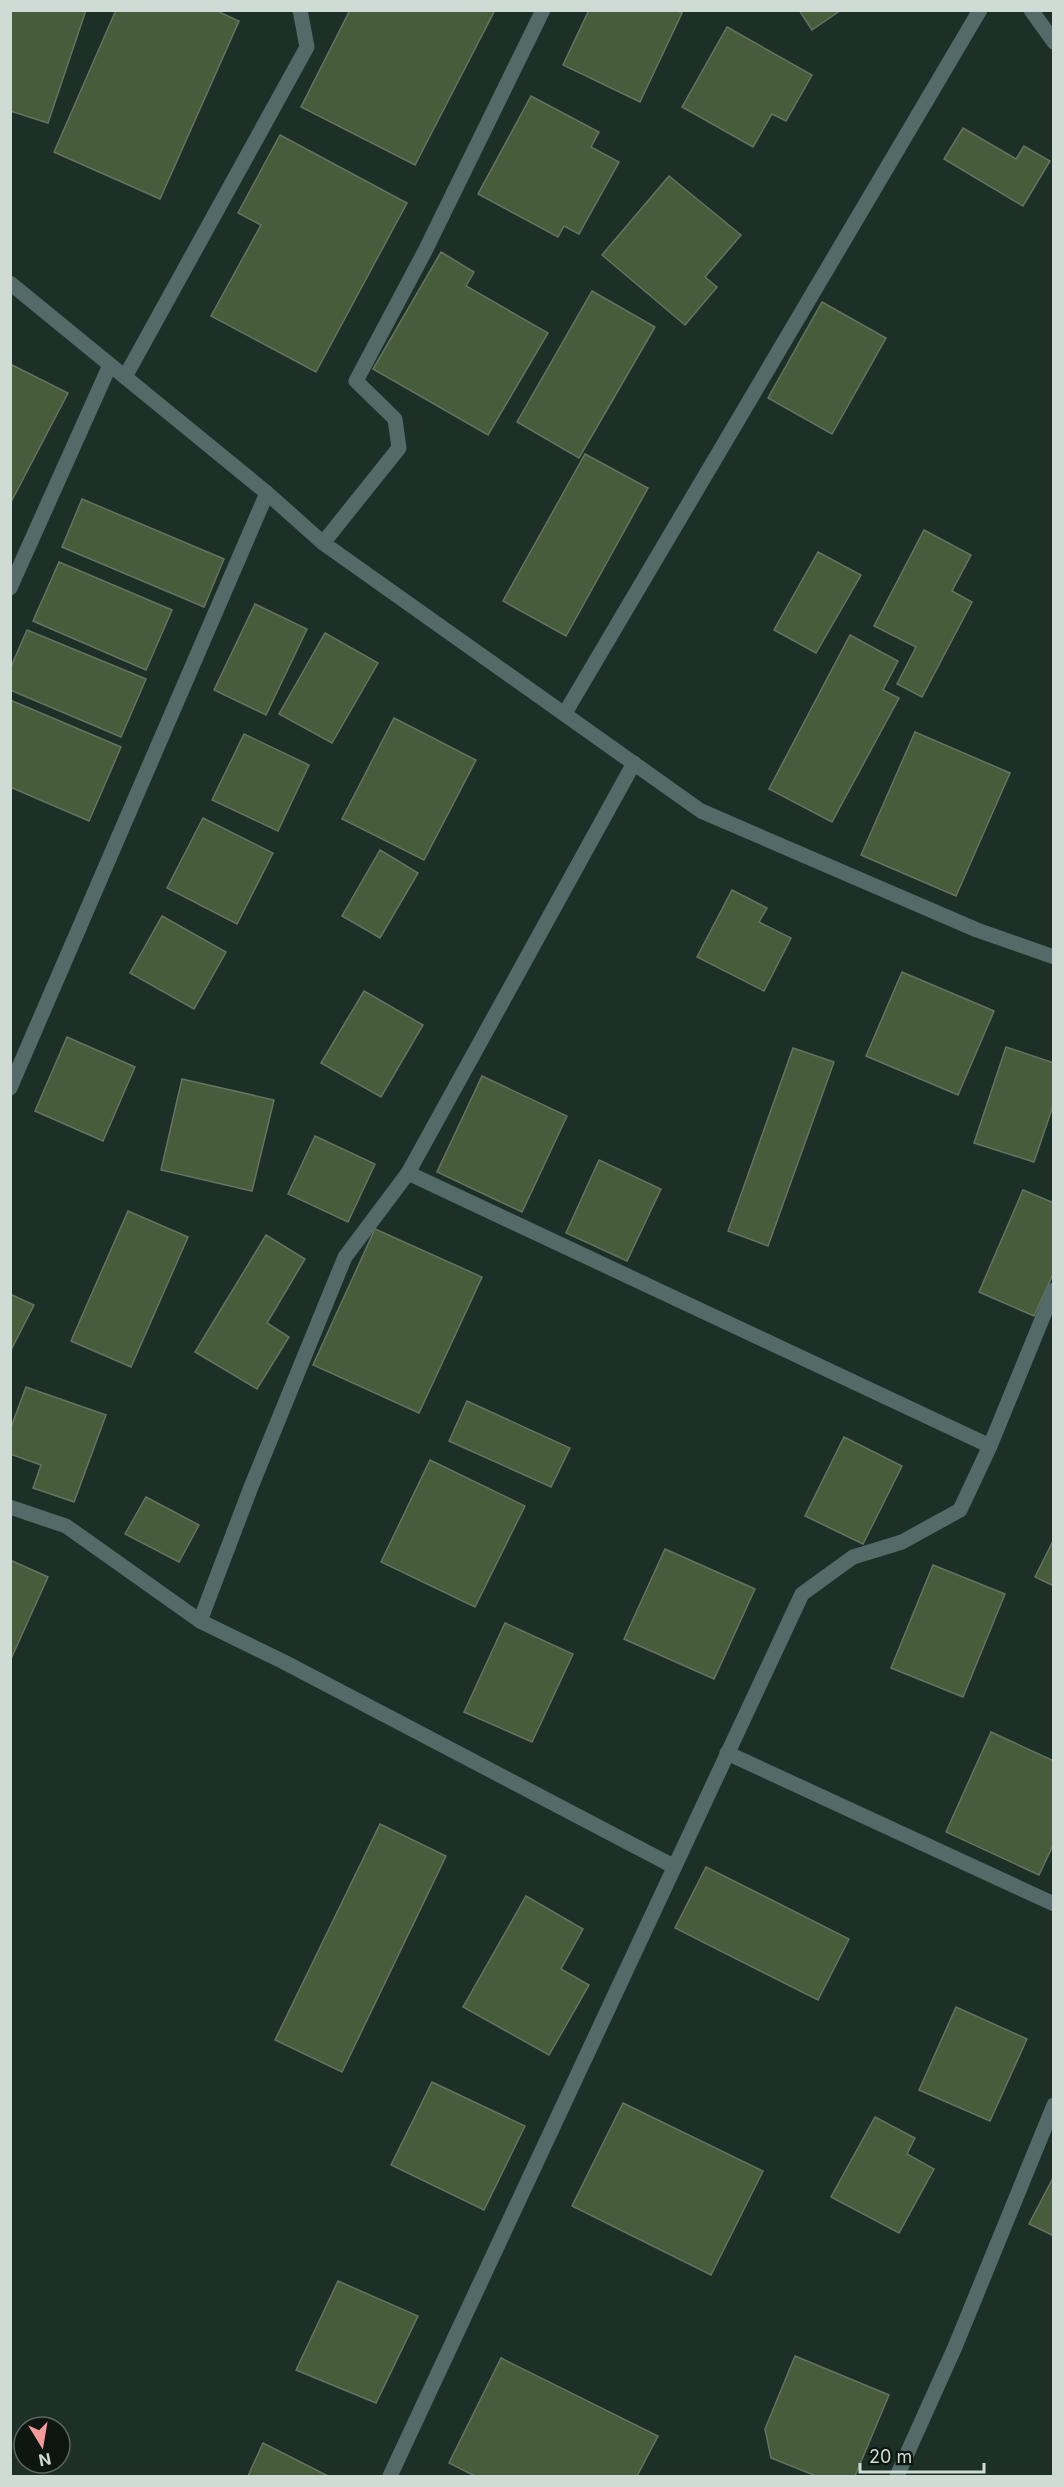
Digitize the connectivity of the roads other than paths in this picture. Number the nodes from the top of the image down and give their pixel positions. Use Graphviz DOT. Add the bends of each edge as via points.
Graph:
graph roads {
  1 [pos="300,10"];
  2 [pos="543,10"];
  3 [pos="980,10"];
  4 [pos="1031,10"];
  5 [pos="1053,42"];
  6 [pos="10,284"];
  7 [pos="110,365"];
  8 [pos="125,377"];
  9 [pos="267,493"];
  10 [pos="323,543"];
  11 [pos="10,588"];
  12 [pos="565,713"];
  13 [pos="634,763"];
  14 [pos="1053,957"];
  15 [pos="10,1088"];
  16 [pos="408,1173"];
  17 [pos="1053,1290"];
  18 [pos="990,1446"];
  19 [pos="10,1507"];
  20 [pos="200,1622"];
  21 [pos="727,1753"];
  22 [pos="673,1866"];
  23 [pos="1053,1904"];
  24 [pos="1053,2105"];
  25 [pos="390,2476"];
  26 [pos="897,2476"];
  1 -- 8 [label="street" via="307,46"];
  2 -- 10 [label="street" via="425,251 356,381 395,419 399,448"];
  3 -- 12 [label="street"];
  4 -- 5 [label="street"];
  6 -- 7 [label="street"];
  7 -- 8 [label="street"];
  7 -- 11 [label="street"];
  8 -- 9 [label="street"];
  9 -- 10 [label="street"];
  9 -- 15 [label="street"];
  10 -- 12 [label="street"];
  12 -- 13 [label="street"];
  13 -- 14 [label="street" via="701,811 976,930"];
  13 -- 16 [label="street"];
  16 -- 18 [label="street"];
  16 -- 20 [label="street" via="345,1257"];
  17 -- 18 [label="street"];
  18 -- 21 [label="street" via="960,1510 902,1542 853,1557 802,1594"];
  19 -- 20 [label="street" via="66,1526"];
  20 -- 22 [label="street"];
  21 -- 22 [label="street"];
  21 -- 23 [label="street"];
  22 -- 25 [label="street"];
  24 -- 26 [label="street" via="955,2347"];
}
